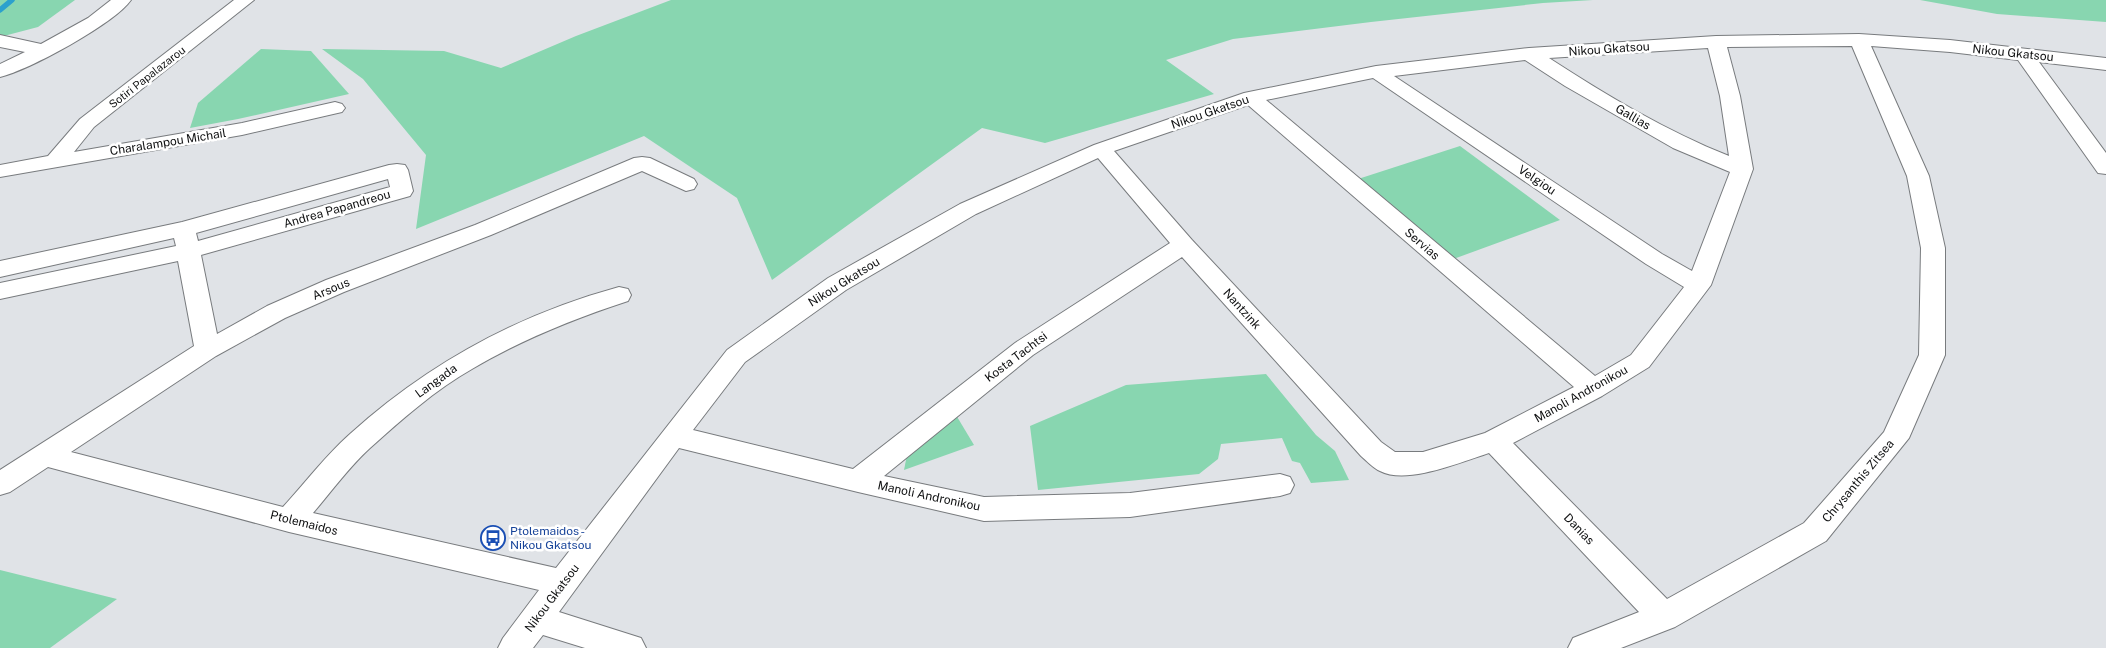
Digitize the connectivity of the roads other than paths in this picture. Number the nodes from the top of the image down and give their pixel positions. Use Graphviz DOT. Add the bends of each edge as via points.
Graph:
graph roads {
  1 [pos="122,0"];
  2 [pos="245,0"];
  3 [pos="1859,40"];
  4 [pos="0,41"];
  5 [pos="1716,42"];
  6 [pos="41,50"];
  7 [pos="1529,54"];
  8 [pos="2024,54"];
  9 [pos="2106,64"];
  10 [pos="0,71"];
  11 [pos="1376,72"];
  12 [pos="1251,98"];
  13 [pos="335,108"];
  14 [pos="1102,149"];
  15 [pos="56,160"];
  16 [pos="2106,168"];
  17 [pos="1742,169"];
  18 [pos="0,171"];
  19 [pos="686,184"];
  20 [pos="187,240"];
  21 [pos="1184,245"];
  22 [pos="0,269"];
  23 [pos="1699,286"];
  24 [pos="0,291"];
  25 [pos="619,295"];
  26 [pos="206,350"];
  27 [pos="1593,390"];
  28 [pos="672,436"];
  29 [pos="1494,440"];
  30 [pos="46,456"];
  31 [pos="1389,463"];
  32 [pos="858,481"];
  33 [pos="0,484"];
  34 [pos="1280,485"];
  35 [pos="289,520"];
  36 [pos="563,583"];
  37 [pos="1664,617"];
  38 [pos="537,619"];
  39 [pos="514,648"];
  40 [pos="630,648"];
  41 [pos="1584,648"];
  1 -- 6 [label="street" via="82,30"];
  2 -- 15 [label="street, Sotiri Papalazarou" via="87,123"];
  3 -- 5 [label="street, Nikou Gkatsou"];
  3 -- 8 [label="street, Nikou Gkatsou"];
  3 -- 37 [label="street, Chrysanthis Zitsea" via="1918,176 1932,248 1932,355 1895,438 1815,532"];
  4 -- 6 [label="street"];
  5 -- 7 [label="street, Nikou Gkatsou"];
  5 -- 17 [label="street, Manoli Andronikou" via="1730,96"];
  6 -- 10 [label="street"];
  7 -- 11 [label="street, Nikou Gkatsou"];
  7 -- 17 [label="street, Gallias" via="1680,144"];
  8 -- 9 [label="street, Nikou Gkatsou"];
  8 -- 16 [label="street"];
  11 -- 12 [label="street, Nikou Gkatsou"];
  11 -- 23 [label="street, Velgiou"];
  12 -- 14 [label="street, Nikou Gkatsou"];
  12 -- 27 [label="street, Servias"];
  13 -- 15 [label="street, Charalampou Michail" via="242,129"];
  14 -- 21 [label="street, Nantzink"];
  14 -- 28 [label="street, Nikou Gkatsou" via="968,209 837,284 736,356"];
  15 -- 18 [label="street, Charalampou Michail"];
  17 -- 23 [label="street, Manoli Andronikou"];
  19 -- 26 [label="street, Arsous" via="642,163 482,230 335,286 276,312"];
  20 -- 20 [label="street, Andrea Papandreou" via="397,170 402,191"];
  20 -- 22 [label="street, Andrea Papandreou"];
  20 -- 24 [label="street, Andrea Papandreou"];
  20 -- 26 [label="street"];
  21 -- 31 [label="street, Nantzink" via="1371,449"];
  21 -- 32 [label="street, Kosta Tachtsi" via="1024,349"];
  23 -- 27 [label="street, Manoli Andronikou" via="1640,361"];
  25 -- 35 [label="street, Langada" via="516,334 461,363 420,391 359,442"];
  26 -- 30 [label="street, Arsous"];
  27 -- 29 [label="street, Manoli Andronikou"];
  28 -- 32 [label="street, Manoli Andronikou"];
  28 -- 36 [label="street, Nikou Gkatsou"];
  29 -- 31 [label="street, Manoli Andronikou" via="1423,462"];
  29 -- 37 [label="street, Danias"];
  30 -- 33 [label="street, Arsous"];
  30 -- 35 [label="street, Ptolemaidos"];
  32 -- 34 [label="street, Manoli Andronikou" via="984,509 1130,505"];
  35 -- 36 [label="street, Ptolemaidos"];
  36 -- 38 [label="street, Nikou Gkatsou"];
  37 -- 41 [label="street, Chrysanthis Zitsea"];
  38 -- 39 [label="street, Nikou Gkatsou"];
  38 -- 40 [label="street"];
}
